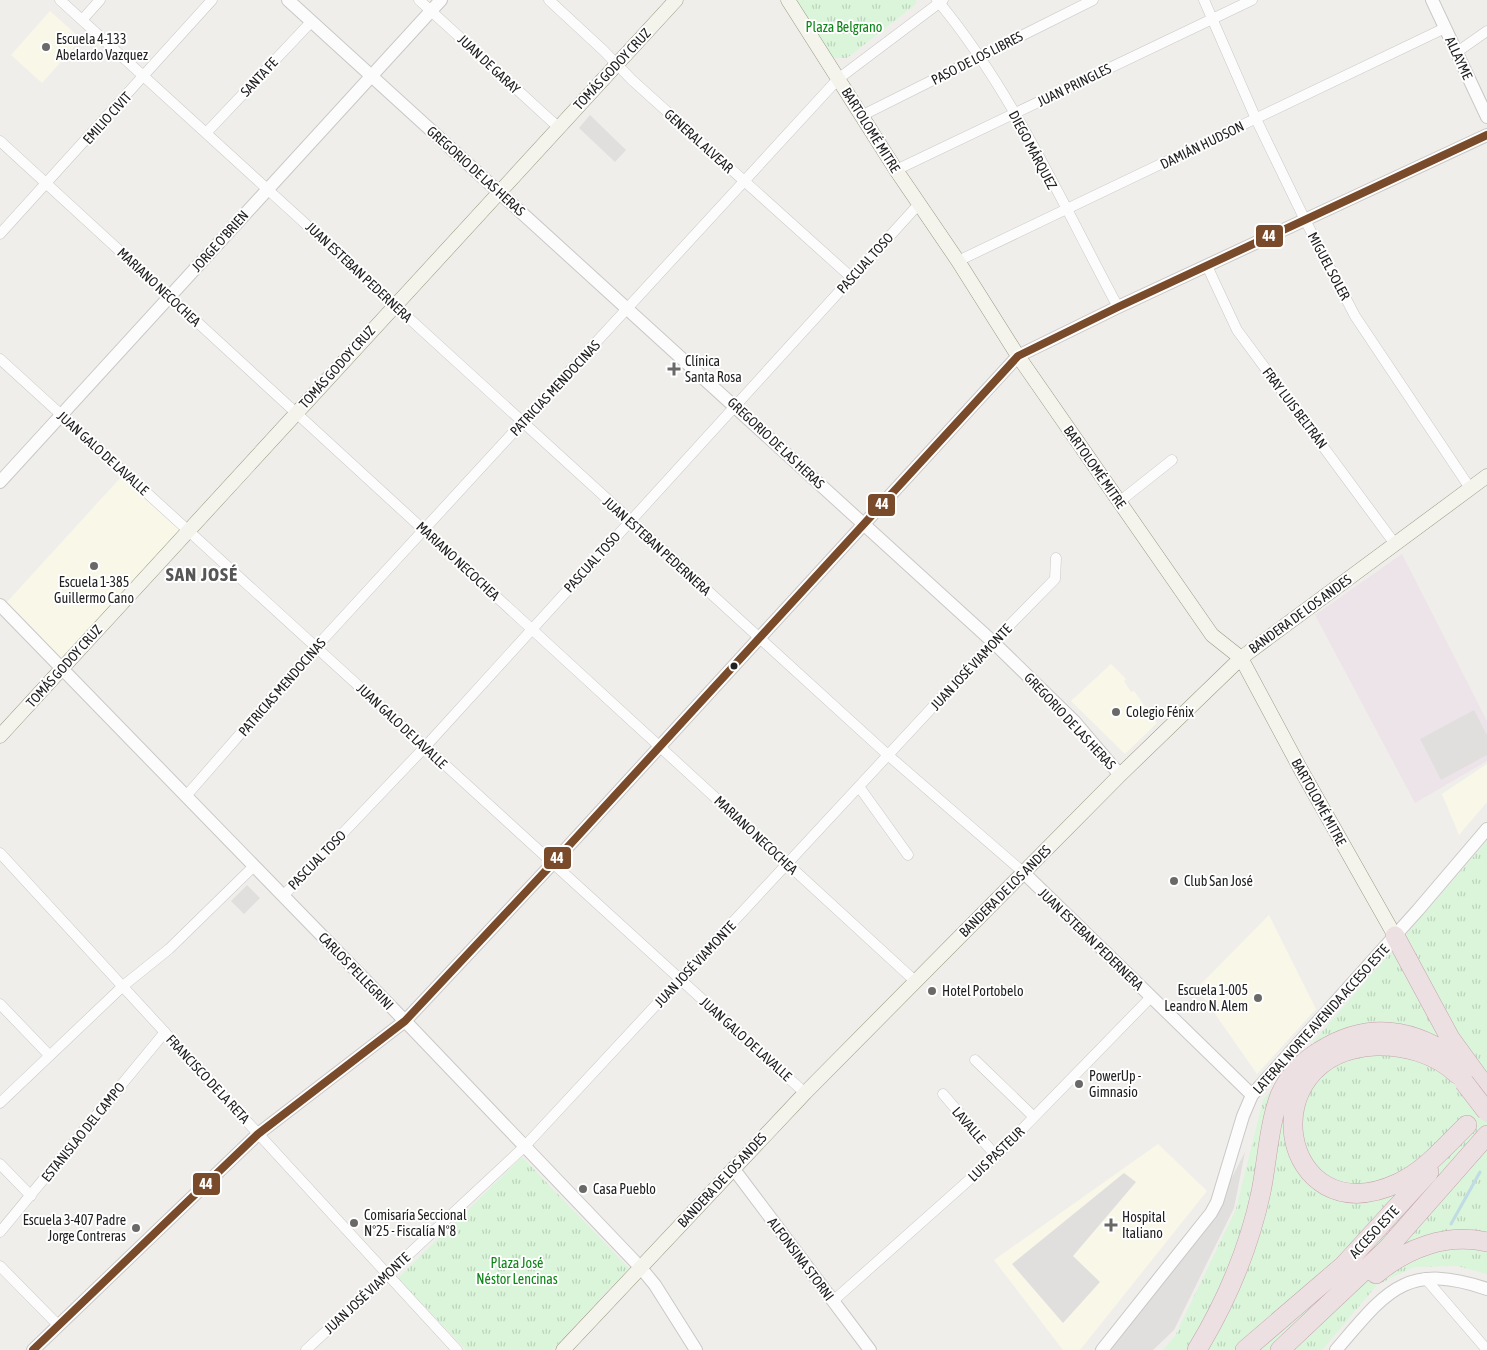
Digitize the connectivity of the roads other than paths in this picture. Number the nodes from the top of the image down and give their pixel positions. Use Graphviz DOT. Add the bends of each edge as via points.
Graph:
graph roads {
  1 [pos="60,0"];
  2 [pos="100,0"];
  3 [pos="212,0"];
  4 [pos="288,0"];
  5 [pos="420,0"];
  6 [pos="441,0"];
  7 [pos="549,0"];
  8 [pos="676,0"];
  9 [pos="788,0"];
  10 [pos="1093,0"];
  11 [pos="1204,0"];
  12 [pos="1252,0"];
  13 [pos="1432,0"];
  14 [pos="940,1"];
  15 [pos="431,11"];
  16 [pos="1212,19"];
  17 [pos="82,20"];
  18 [pos="311,22"];
  19 [pos="1445,28"];
  20 [pos="1487,30"];
  21 [pos="1456,52"];
  22 [pos="981,57"];
  23 [pos="616,64"];
  24 [pos="372,76"];
  25 [pos="144,77"];
  26 [pos="838,79"];
  27 [pos="1014,114"];
  28 [pos="861,116"];
  29 [pos="1487,117"];
  30 [pos="1256,119"];
  31 [pos="558,128"];
  32 [pos="207,132"];
  33 [pos="1487,135"];
  34 [pos="0,141"];
  35 [pos="896,170"];
  36 [pos="743,182"];
  37 [pos="46,184"];
  38 [pos="268,188"];
  39 [pos="499,191"];
  40 [pos="918,205"];
  41 [pos="1066,210"];
  42 [pos="1304,220"];
  43 [pos="0,234"];
  44 [pos="958,262"];
  45 [pos="1208,266"];
  46 [pos="852,278"];
  47 [pos="169,297"];
  48 [pos="394,305"];
  49 [pos="1118,307"];
  50 [pos="629,308"];
  51 [pos="1018,356"];
  52 [pos="0,359"];
  53 [pos="735,406"];
  54 [pos="296,413"];
  55 [pos="62,415"];
  56 [pos="522,423"];
  57 [pos="1172,460"];
  58 [pos="1487,476"];
  59 [pos="0,482"];
  60 [pos="1470,488"];
  61 [pos="1119,502"];
  62 [pos="629,521"];
  63 [pos="862,524"];
  64 [pos="188,530"];
  65 [pos="424,530"];
  66 [pos="1395,544"];
  67 [pos="1056,558"];
  68 [pos="0,605"];
  69 [pos="531,629"];
  70 [pos="759,638"];
  71 [pos="993,642"];
  72 [pos="316,647"];
  73 [pos="1241,658"];
  74 [pos="62,669"];
  75 [pos="0,736"];
  76 [pos="425,747"];
  77 [pos="660,747"];
  78 [pos="889,756"];
  79 [pos="1120,775"];
  80 [pos="860,788"];
  81 [pos="186,796"];
  82 [pos="1487,829"];
  83 [pos="0,853"];
  84 [pos="908,855"];
  85 [pos="553,864"];
  86 [pos="788,864"];
  87 [pos="254,866"];
  88 [pos="1024,872"];
  89 [pos="283,896"];
  90 [pos="1395,936"];
  91 [pos="681,980"];
  92 [pos="915,981"];
  93 [pos="123,986"];
  94 [pos="1151,997"];
  95 [pos="0,1004"];
  96 [pos="405,1021"];
  97 [pos="164,1032"];
  98 [pos="49,1055"];
  99 [pos="975,1060"];
  100 [pos="1468,1076"];
  101 [pos="1487,1089"];
  102 [pos="805,1093"];
  103 [pos="942,1094"];
  104 [pos="1252,1096"];
  105 [pos="1487,1099"];
  106 [pos="0,1103"];
  107 [pos="1487,1112"];
  108 [pos="1034,1116"];
  109 [pos="1467,1124"];
  110 [pos="258,1134"];
  111 [pos="1487,1135"];
  112 [pos="525,1146"];
  113 [pos="996,1156"];
  114 [pos="0,1164"];
  115 [pos="733,1168"];
  116 [pos="31,1196"];
  117 [pos="0,1232"];
  118 [pos="1487,1242"];
  119 [pos="0,1266"];
  120 [pos="641,1268"];
  121 [pos="388,1274"];
  122 [pos="1425,1278"];
  123 [pos="1487,1288"];
  124 [pos="833,1302"];
  125 [pos="1309,1325"];
  126 [pos="58,1326"];
  127 [pos="33,1350"];
  128 [pos="306,1350"];
  129 [pos="457,1350"];
  130 [pos="564,1350"];
  131 [pos="696,1350"];
  132 [pos="870,1350"];
  133 [pos="1102,1350"];
  134 [pos="1197,1350"];
  135 [pos="1245,1350"];
  136 [pos="1280,1350"];
  137 [pos="1336,1350"];
  138 [pos="1486,1350"];
  1 -- 17 [label="street, JUAN ESTEBAN PEDERNERA"];
  2 -- 17 [label="street"];
  3 -- 25 [label="street, EMILIO CIVIT"];
  4 -- 18 [label="street, GREGORIO DE LAS HERAS"];
  5 -- 15 [label="street, JUAN DE GARAY"];
  6 -- 15 [label="street, JORGE O'BRIEN"];
  7 -- 23 [label="street, GENERAL ALVEAR"];
  8 -- 23 [label="main road, TOMÁS GODOY CRUZ"];
  9 -- 26 [label="main road, BARTOLOMÉ MITRE"];
  10 -- 22 [label="street, PASO DE LOS LIBRES"];
  11 -- 16 [label="street, MIGUEL SOLER"];
  12 -- 16 [label="street, JUAN PRINGLES"];
  13 -- 19 [label="street, ALLAYME"];
  14 -- 22 [label="street, DIEGO MÁRQUEZ"];
  14 -- 26 [label="street, PATRICIAS MENDOCINAS"];
  15 -- 24 [label="street, JORGE O'BRIEN"];
  15 -- 31 [label="street, JUAN DE GARAY"];
  16 -- 27 [label="street, JUAN PRINGLES"];
  16 -- 30 [label="street, MIGUEL SOLER"];
  17 -- 25 [label="street, JUAN ESTEBAN PEDERNERA"];
  18 -- 24 [label="street, GREGORIO DE LAS HERAS"];
  18 -- 32 [label="street, SANTA FE"];
  19 -- 21 [label="street, ALLAYME"];
  19 -- 30 [label="street, DAMIÁN HUDSON"];
  20 -- 21 [label="street"];
  21 -- 29 [label="street, ALLAYME"];
  22 -- 27 [label="street, DIEGO MÁRQUEZ"];
  22 -- 28 [label="street, PASO DE LOS LIBRES"];
  23 -- 31 [label="main road, TOMÁS GODOY CRUZ"];
  23 -- 36 [label="street, GENERAL ALVEAR"];
  24 -- 38 [label="street, JORGE O'BRIEN"];
  24 -- 39 [label="street, GREGORIO DE LAS HERAS"];
  25 -- 32 [label="street, JUAN ESTEBAN PEDERNERA"];
  25 -- 37 [label="street, EMILIO CIVIT"];
  26 -- 28 [label="main road, BARTOLOMÉ MITRE"];
  26 -- 36 [label="street, PATRICIAS MENDOCINAS"];
  27 -- 35 [label="street, JUAN PRINGLES"];
  27 -- 41 [label="street, DIEGO MÁRQUEZ"];
  28 -- 35 [label="main road, BARTOLOMÉ MITRE"];
  30 -- 41 [label="street, DAMIÁN HUDSON"];
  30 -- 42 [label="street, MIGUEL SOLER"];
  31 -- 39 [label="main road, TOMÁS GODOY CRUZ"];
  32 -- 38 [label="street, JUAN ESTEBAN PEDERNERA"];
  33 -- 42 [label="street"];
  34 -- 37 [label="street, MARIANO NECOCHEA"];
  35 -- 40 [label="main road, BARTOLOMÉ MITRE"];
  36 -- 46 [label="street, GENERAL ALVEAR"];
  36 -- 50 [label="street, PATRICIAS MENDOCINAS"];
  37 -- 43 [label="street, EMILIO CIVIT"];
  37 -- 47 [label="street, MARIANO NECOCHEA"];
  38 -- 47 [label="street, JORGE O'BRIEN"];
  38 -- 48 [label="street, JUAN ESTEBAN PEDERNERA"];
  39 -- 48 [label="main road, TOMÁS GODOY CRUZ"];
  39 -- 50 [label="street, GREGORIO DE LAS HERAS"];
  40 -- 44 [label="main road, BARTOLOMÉ MITRE"];
  40 -- 46 [label="street, PASCUAL TOSO"];
  41 -- 44 [label="street, DAMIÁN HUDSON"];
  41 -- 49 [label="street, DIEGO MÁRQUEZ"];
  42 -- 45 [label="street"];
  42 -- 60 [label="street, MIGUEL SOLER" via="1363,330"];
  44 -- 51 [label="main road, BARTOLOMÉ MITRE"];
  45 -- 49 [label="street"];
  45 -- 66 [label="street, FRAY LUIS BELTRÁN" via="1237,330"];
  46 -- 53 [label="street, PASCUAL TOSO"];
  47 -- 54 [label="street, MARIANO NECOCHEA"];
  47 -- 55 [label="street, JORGE O'BRIEN"];
  48 -- 54 [label="main road, TOMÁS GODOY CRUZ"];
  48 -- 56 [label="street, JUAN ESTEBAN PEDERNERA"];
  49 -- 51 [label="street"];
  50 -- 53 [label="street, GREGORIO DE LAS HERAS"];
  50 -- 56 [label="street, PATRICIAS MENDOCINAS"];
  51 -- 61 [label="main road, BARTOLOMÉ MITRE"];
  51 -- 63 [label="street"];
  52 -- 55 [label="street, JUAN GALO DE LAVALLE"];
  53 -- 62 [label="street, PASCUAL TOSO"];
  53 -- 63 [label="street, GREGORIO DE LAS HERAS"];
  54 -- 64 [label="main road, TOMÁS GODOY CRUZ"];
  54 -- 65 [label="street, MARIANO NECOCHEA"];
  55 -- 59 [label="street, JORGE O'BRIEN"];
  55 -- 64 [label="street, JUAN GALO DE LAVALLE"];
  56 -- 62 [label="street, JUAN ESTEBAN PEDERNERA"];
  56 -- 65 [label="street, PATRICIAS MENDOCINAS"];
  57 -- 61 [label="street"];
  58 -- 60 [label="main road, BANDERA DE LOS ANDES"];
  60 -- 66 [label="main road, BANDERA DE LOS ANDES"];
  61 -- 73 [label="main road, BARTOLOMÉ MITRE" via="1212,635"];
  62 -- 69 [label="street, PASCUAL TOSO"];
  62 -- 70 [label="street, JUAN ESTEBAN PEDERNERA"];
  63 -- 70 [label="street"];
  63 -- 71 [label="street, GREGORIO DE LAS HERAS"];
  64 -- 72 [label="street, JUAN GALO DE LAVALLE"];
  64 -- 74 [label="main road, TOMÁS GODOY CRUZ"];
  65 -- 69 [label="street, MARIANO NECOCHEA"];
  65 -- 72 [label="street, PATRICIAS MENDOCINAS"];
  66 -- 73 [label="main road, BANDERA DE LOS ANDES"];
  67 -- 71 [label="street, JUAN JOSÉ VIAMONTE" via="1055,579"];
  68 -- 74 [label="street, CARLOS PELLEGRINI"];
  69 -- 76 [label="street, PASCUAL TOSO"];
  69 -- 77 [label="street, MARIANO NECOCHEA"];
  70 -- 77 [label="street"];
  70 -- 78 [label="street, JUAN ESTEBAN PEDERNERA"];
  71 -- 78 [label="street, JUAN JOSÉ VIAMONTE"];
  71 -- 79 [label="street, GREGORIO DE LAS HERAS" via="1074,721"];
  72 -- 76 [label="street, JUAN GALO DE LAVALLE"];
  72 -- 81 [label="street, PATRICIAS MENDOCINAS"];
  73 -- 79 [label="main road, BANDERA DE LOS ANDES"];
  73 -- 90 [label="main road, BARTOLOMÉ MITRE"];
  74 -- 75 [label="main road, TOMÁS GODOY CRUZ"];
  74 -- 81 [label="street, CARLOS PELLEGRINI"];
  76 -- 85 [label="street, JUAN GALO DE LAVALLE"];
  76 -- 89 [label="street, PASCUAL TOSO"];
  77 -- 85 [label="street"];
  77 -- 86 [label="street, MARIANO NECOCHEA"];
  78 -- 80 [label="street, JUAN JOSÉ VIAMONTE"];
  78 -- 88 [label="street, JUAN ESTEBAN PEDERNERA"];
  79 -- 88 [label="main road, BANDERA DE LOS ANDES"];
  80 -- 84 [label="street"];
  80 -- 86 [label="street, JUAN JOSÉ VIAMONTE"];
  81 -- 87 [label="street, CARLOS PELLEGRINI"];
  82 -- 90 [label="street, LATERAL NORTE AVENIDA ACCESO ESTE"];
  83 -- 93 [label="street, FRANCISCO DE LA RETA"];
  85 -- 91 [label="street, JUAN GALO DE LAVALLE"];
  85 -- 96 [label="street"];
  86 -- 91 [label="street, JUAN JOSÉ VIAMONTE"];
  86 -- 92 [label="street, MARIANO NECOCHEA"];
  87 -- 89 [label="street, CARLOS PELLEGRINI"];
  87 -- 93 [label="street" via="170,949"];
  88 -- 92 [label="main road, BANDERA DE LOS ANDES"];
  88 -- 94 [label="street, JUAN ESTEBAN PEDERNERA"];
  89 -- 96 [label="street, CARLOS PELLEGRINI"];
  90 -- 100 [label="highway"];
  90 -- 104 [label="street, LATERAL NORTE AVENIDA ACCESO ESTE"];
  91 -- 102 [label="street, JUAN GALO DE LAVALLE"];
  91 -- 112 [label="street, JUAN JOSÉ VIAMONTE"];
  92 -- 102 [label="main road, BANDERA DE LOS ANDES"];
  93 -- 97 [label="street, FRANCISCO DE LA RETA"];
  93 -- 98 [label="street"];
  94 -- 104 [label="street, JUAN ESTEBAN PEDERNERA"];
  94 -- 108 [label="street, LUIS PASTEUR"];
  95 -- 98 [label="street"];
  96 -- 110 [label="street"];
  96 -- 112 [label="street, CARLOS PELLEGRINI"];
  97 -- 110 [label="street, FRANCISCO DE LA RETA"];
  97 -- 116 [label="street, ESTANISLAO DEL CAMPO"];
  98 -- 106 [label="street"];
  99 -- 108 [label="street"];
  100 -- 101 [label="highway"];
  100 -- 107 [label="highway, bridge"];
  100 -- 109 [label="highway" via="1408,1049 1381,1046 1353,1050 1323,1065 1307,1082 1293,1108 1292,1132 1300,1158 1316,1179 1338,1190 1363,1193 1389,1187 1407,1178 1428,1163"];
  100 -- 134 [label="highway" via="1453,1055 1428,1041 1402,1033 1379,1031 1340,1039 1304,1062 1280,1096 1261,1193 1245,1250"];
  102 -- 115 [label="main road, BANDERA DE LOS ANDES"];
  103 -- 113 [label="street, LAVALLE"];
  104 -- 133 [label="street, LATERAL NORTE AVENIDA ACCESO ESTE" via="1242,1116 1211,1213"];
  105 -- 109 [label="highway, ACCESO ESTE"];
  108 -- 113 [label="street, LUIS PASTEUR"];
  109 -- 135 [label="highway, ACCESO ESTE" via="1344,1264"];
  110 -- 121 [label="street, FRANCISCO DE LA RETA"];
  110 -- 126 [label="street"];
  111 -- 125 [label="highway, ACCESO ESTE" via="1392,1244"];
  112 -- 120 [label="street, CARLOS PELLEGRINI"];
  112 -- 121 [label="street, JUAN JOSÉ VIAMONTE"];
  113 -- 124 [label="street, LUIS PASTEUR"];
  114 -- 116 [label="street"];
  115 -- 120 [label="main road, BANDERA DE LOS ANDES"];
  115 -- 124 [label="street, ALFONSINA STORNI"];
  116 -- 117 [label="street, ESTANISLAO DEL CAMPO"];
  118 -- 125 [label="highway" via="1451,1240 1410,1250"];
  119 -- 126 [label="street"];
  120 -- 130 [label="main road, BANDERA DE LOS ANDES"];
  120 -- 131 [label="street, CARLOS PELLEGRINI" via="656,1285"];
  121 -- 128 [label="street, JUAN JOSÉ VIAMONTE"];
  121 -- 129 [label="street, FRANCISCO DE LA RETA"];
  122 -- 123 [label="street"];
  122 -- 137 [label="street" via="1406,1282 1392,1290"];
  122 -- 138 [label="street"];
  124 -- 132 [label="street, ALFONSINA STORNI"];
  125 -- 136 [label="highway, ACCESO ESTE"];
  126 -- 127 [label="street"];
}
